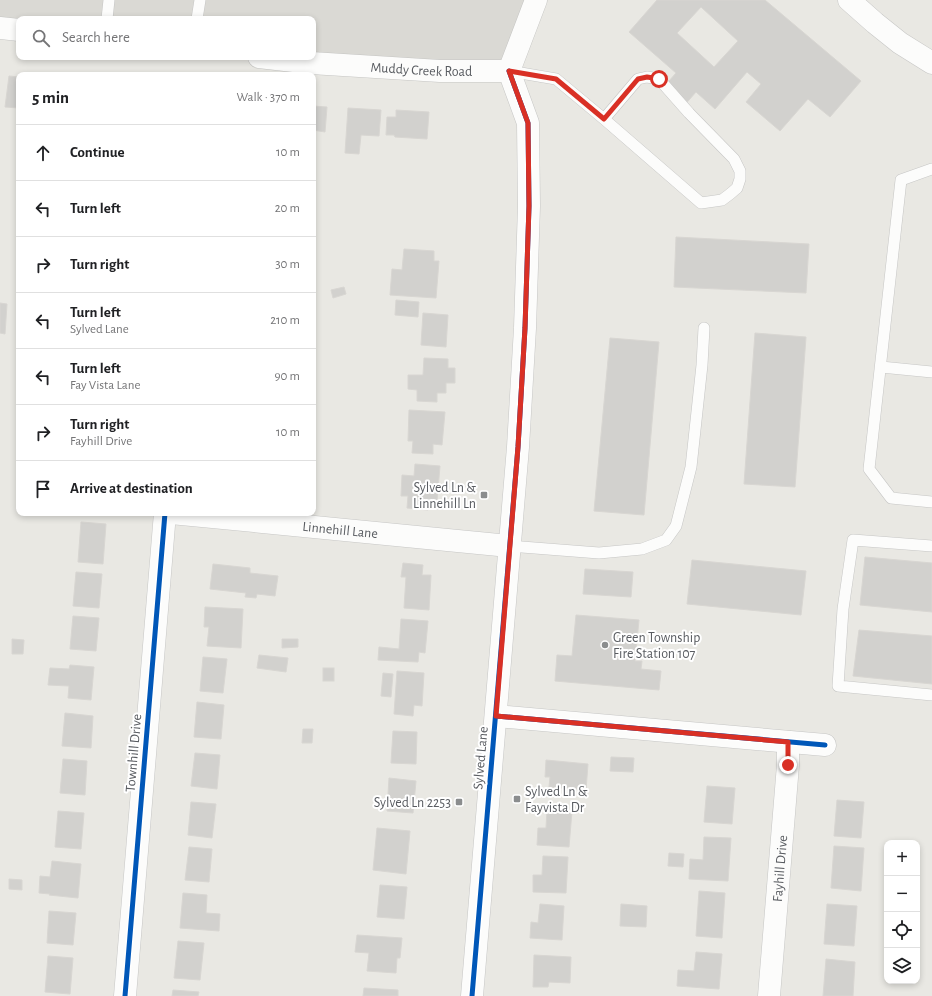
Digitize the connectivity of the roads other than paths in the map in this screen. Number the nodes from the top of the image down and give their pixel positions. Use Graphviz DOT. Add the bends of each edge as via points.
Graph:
graph roads {
  1 [pos="109,0"];
  2 [pos="200,0"];
  3 [pos="536,0"];
  4 [pos="849,0"];
  5 [pos="107,16"];
  6 [pos="197,16"];
  7 [pos="0,28"];
  8 [pos="16,30"];
  9 [pos="285,60"];
  10 [pos="932,63"];
  11 [pos="509,71"];
  12 [pos="604,119"];
  13 [pos="932,169"];
  14 [pos="704,328"];
  15 [pos="881,367"];
  16 [pos="932,372"];
  17 [pos="932,502"];
  18 [pos="165,516"];
  19 [pos="202,516"];
  20 [pos="509,546"];
  21 [pos="932,546"];
  22 [pos="932,695"];
  23 [pos="496,716"];
  24 [pos="788,742"];
  25 [pos="825,745"];
  26 [pos="125,996"];
  27 [pos="472,996"];
  28 [pos="769,996"];
  1 -- 5 [label="lane"];
  2 -- 6 [label="lane"];
  3 -- 11 [label="street"];
  4 -- 10 [label="street" via="900,43"];
  7 -- 8 [label="street"];
  9 -- 11 [label="street, Muddy Creek Road" via="440,71"];
  11 -- 12 [label="lane" via="556,79"];
  11 -- 20 [label="street, Sylved Lane" via="528,123 529,206 518,447"];
  12 -- 12 [label="lane" via="701,203 722,200 737,188 740,172 734,159 659,79 638,79"];
  13 -- 15 [label="lane" via="901,180"];
  14 -- 20 [label="lane" via="691,467 676,526 666,540 642,549 599,554"];
  15 -- 16 [label="lane"];
  15 -- 17 [label="lane" via="869,470 891,498"];
  18 -- 26 [label="street, Townhill Drive"];
  19 -- 20 [label="street, Linnehill Lane"];
  20 -- 23 [label="street, Sylved Lane"];
  21 -- 22 [label="lane" via="853,540 843,609 838,686"];
  23 -- 24 [label="street"];
  23 -- 27 [label="street, Sylved Lane"];
  24 -- 25 [label="street"];
  24 -- 28 [label="street, Fayhill Drive"];
}
